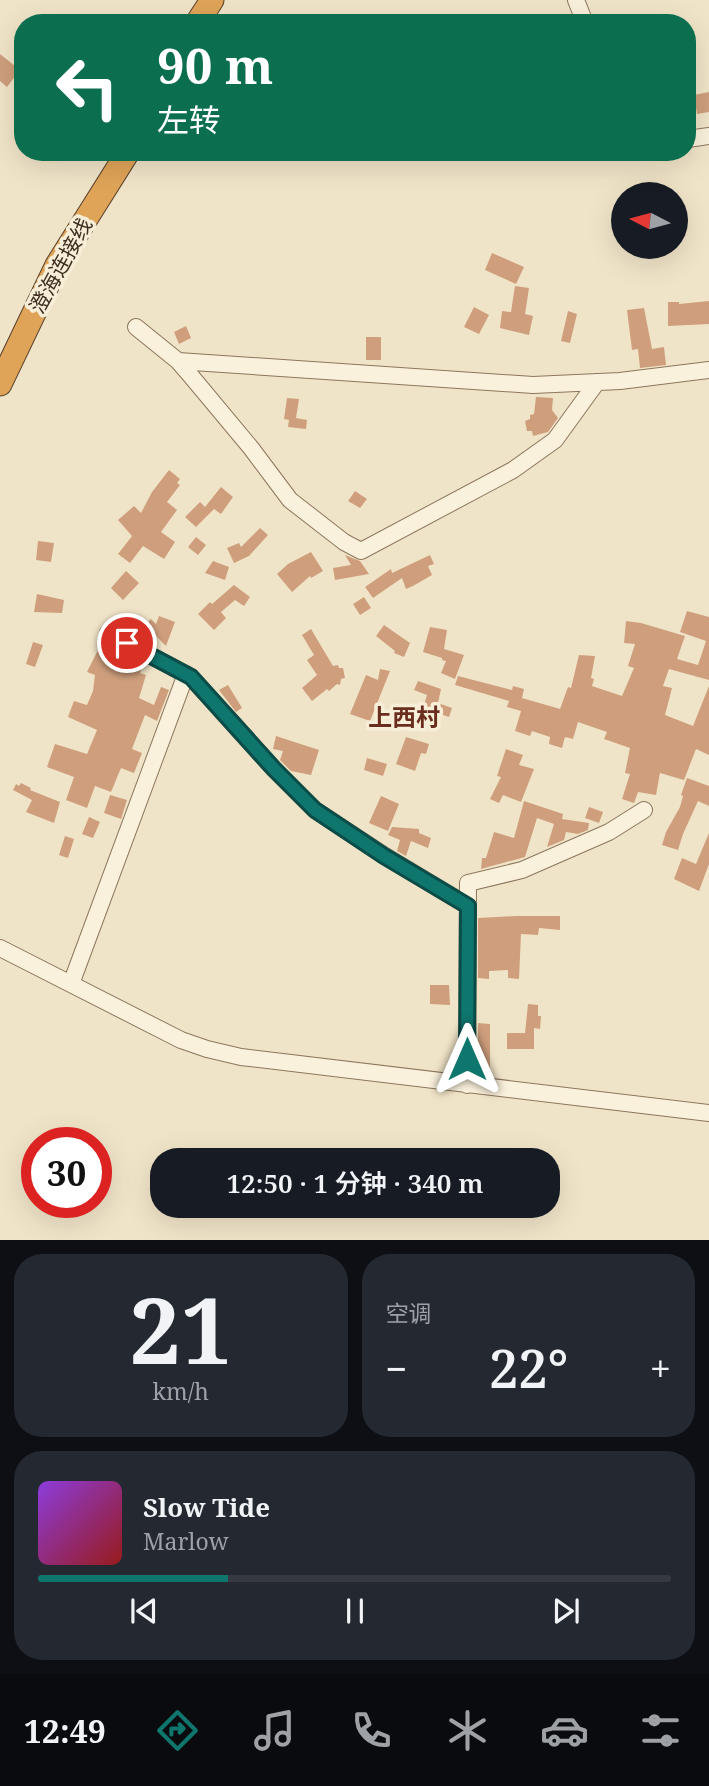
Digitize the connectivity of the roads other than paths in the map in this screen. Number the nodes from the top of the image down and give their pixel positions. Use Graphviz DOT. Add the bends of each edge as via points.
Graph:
graph roads {
  1 [pos="107,161"];
  2 [pos="122,161"];
  3 [pos="136,327"];
  4 [pos="0,354"];
  5 [pos="178,361"];
  6 [pos="709,370"];
  7 [pos="597,382"];
  8 [pos="0,384"];
  9 [pos="108,633"];
  10 [pos="186,674"];
  11 [pos="643,810"];
  12 [pos="468,906"];
  13 [pos="0,948"];
  14 [pos="71,984"];
  15 [pos="467,1085"];
  16 [pos="709,1113"];
  1 -- 4 [label="highway, 澄海连接线" via="48,258"];
  2 -- 8 [label="highway, 澄海连接线" via="57,265"];
  3 -- 5 [label="street"];
  5 -- 7 [label="street" via="533,385"];
  5 -- 7 [label="street" via="290,500 361,551 513,470 555,440"];
  6 -- 7 [label="street"];
  9 -- 10 [label="street"];
  10 -- 12 [label="street" via="315,810"];
  10 -- 14 [label="street"];
  11 -- 12 [label="street" via="609,832 522,870 468,883"];
  12 -- 15 [label="street"];
  13 -- 14 [label="street"];
  14 -- 15 [label="street" via="207,1049"];
  15 -- 16 [label="street"];
}
